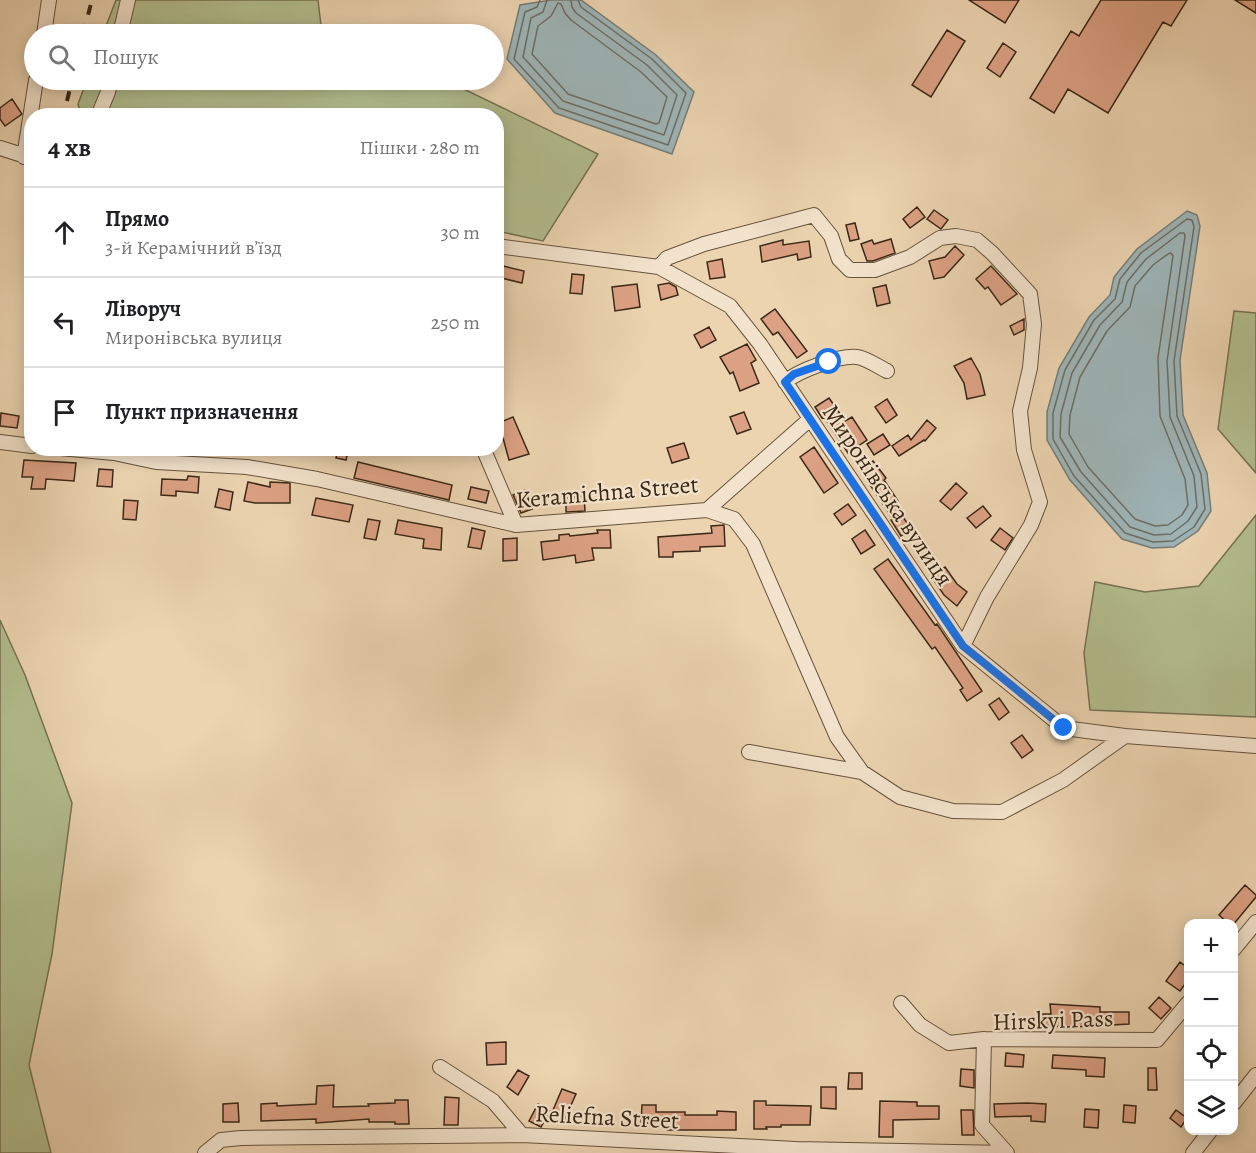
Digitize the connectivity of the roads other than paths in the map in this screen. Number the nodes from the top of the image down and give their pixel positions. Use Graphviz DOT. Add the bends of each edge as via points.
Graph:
graph roads {
  1 [pos="49,0"];
  2 [pos="128,0"];
  3 [pos="45,24"];
  4 [pos="122,24"];
  5 [pos="35,90"];
  6 [pos="108,90"];
  7 [pos="33,108"];
  8 [pos="101,108"];
  9 [pos="0,148"];
  10 [pos="24,155"];
  11 [pos="504,247"];
  12 [pos="659,267"];
  13 [pos="887,371"];
  14 [pos="785,382"];
  15 [pos="810,419"];
  16 [pos="0,441"];
  17 [pos="24,445"];
  18 [pos="133,456"];
  19 [pos="486,456"];
  20 [pos="707,510"];
  21 [pos="516,525"];
  22 [pos="963,646"];
  23 [pos="1125,736"];
  24 [pos="1256,746"];
  25 [pos="749,752"];
  26 [pos="862,772"];
  27 [pos="1256,922"];
  28 [pos="1238,943"];
  29 [pos="901,1003"];
  30 [pos="1184,1008"];
  31 [pos="984,1039"];
  32 [pos="440,1067"];
  33 [pos="1256,1075"];
  34 [pos="1238,1097"];
  35 [pos="522,1135"];
  36 [pos="1208,1135"];
  37 [pos="796,1151"];
  38 [pos="206,1152"];
  39 [pos="1007,1153"];
  40 [pos="1193,1153"];
  1 -- 3 [label="street"];
  2 -- 4 [label="street"];
  5 -- 7 [label="street"];
  6 -- 8 [label="street"];
  9 -- 10 [label="street"];
  11 -- 12 [label="street, Миронівська вулиця"];
  12 -- 14 [label="street, Миронівська вулиця" via="730,306"];
  12 -- 22 [label="street" via="667,258 704,244 814,215 831,236 839,259 850,270 876,270 910,257 940,238 956,236 977,240 1030,294 1034,324 1030,368 1020,411 1024,450 1040,502"];
  13 -- 14 [label="street" via="857,357 794,374"];
  14 -- 15 [label="street, Миронівська вулиця"];
  15 -- 20 [label="street, Keramichna Street"];
  15 -- 22 [label="street, Миронівська вулиця"];
  16 -- 17 [label="street"];
  18 -- 21 [label="street, Keramichna Street" via="156,462 248,467 317,479"];
  19 -- 21 [label="street"];
  20 -- 21 [label="street, Keramichna Street"];
  20 -- 26 [label="street" via="734,519 753,544 837,737"];
  22 -- 23 [label="street, Миронівська вулиця" via="1064,728"];
  23 -- 24 [label="street, Миронівська вулиця"];
  23 -- 26 [label="street" via="1063,780 1002,812 952,811 910,800"];
  25 -- 26 [label="street"];
  27 -- 28 [label="street"];
  29 -- 31 [label="street" via="920,1025 949,1043"];
  30 -- 31 [label="street, Hirskyi Pass" via="1157,1040"];
  31 -- 39 [label="street, Hirskyi Pass" via="982,1125"];
  32 -- 35 [label="street" via="494,1101"];
  33 -- 34 [label="street"];
  35 -- 37 [label="street, Reliefna Street"];
  35 -- 38 [label="street, Reliefna Street" via="241,1138 221,1140"];
  36 -- 40 [label="street"];
  37 -- 39 [label="street, Reliefna Street"];
}
